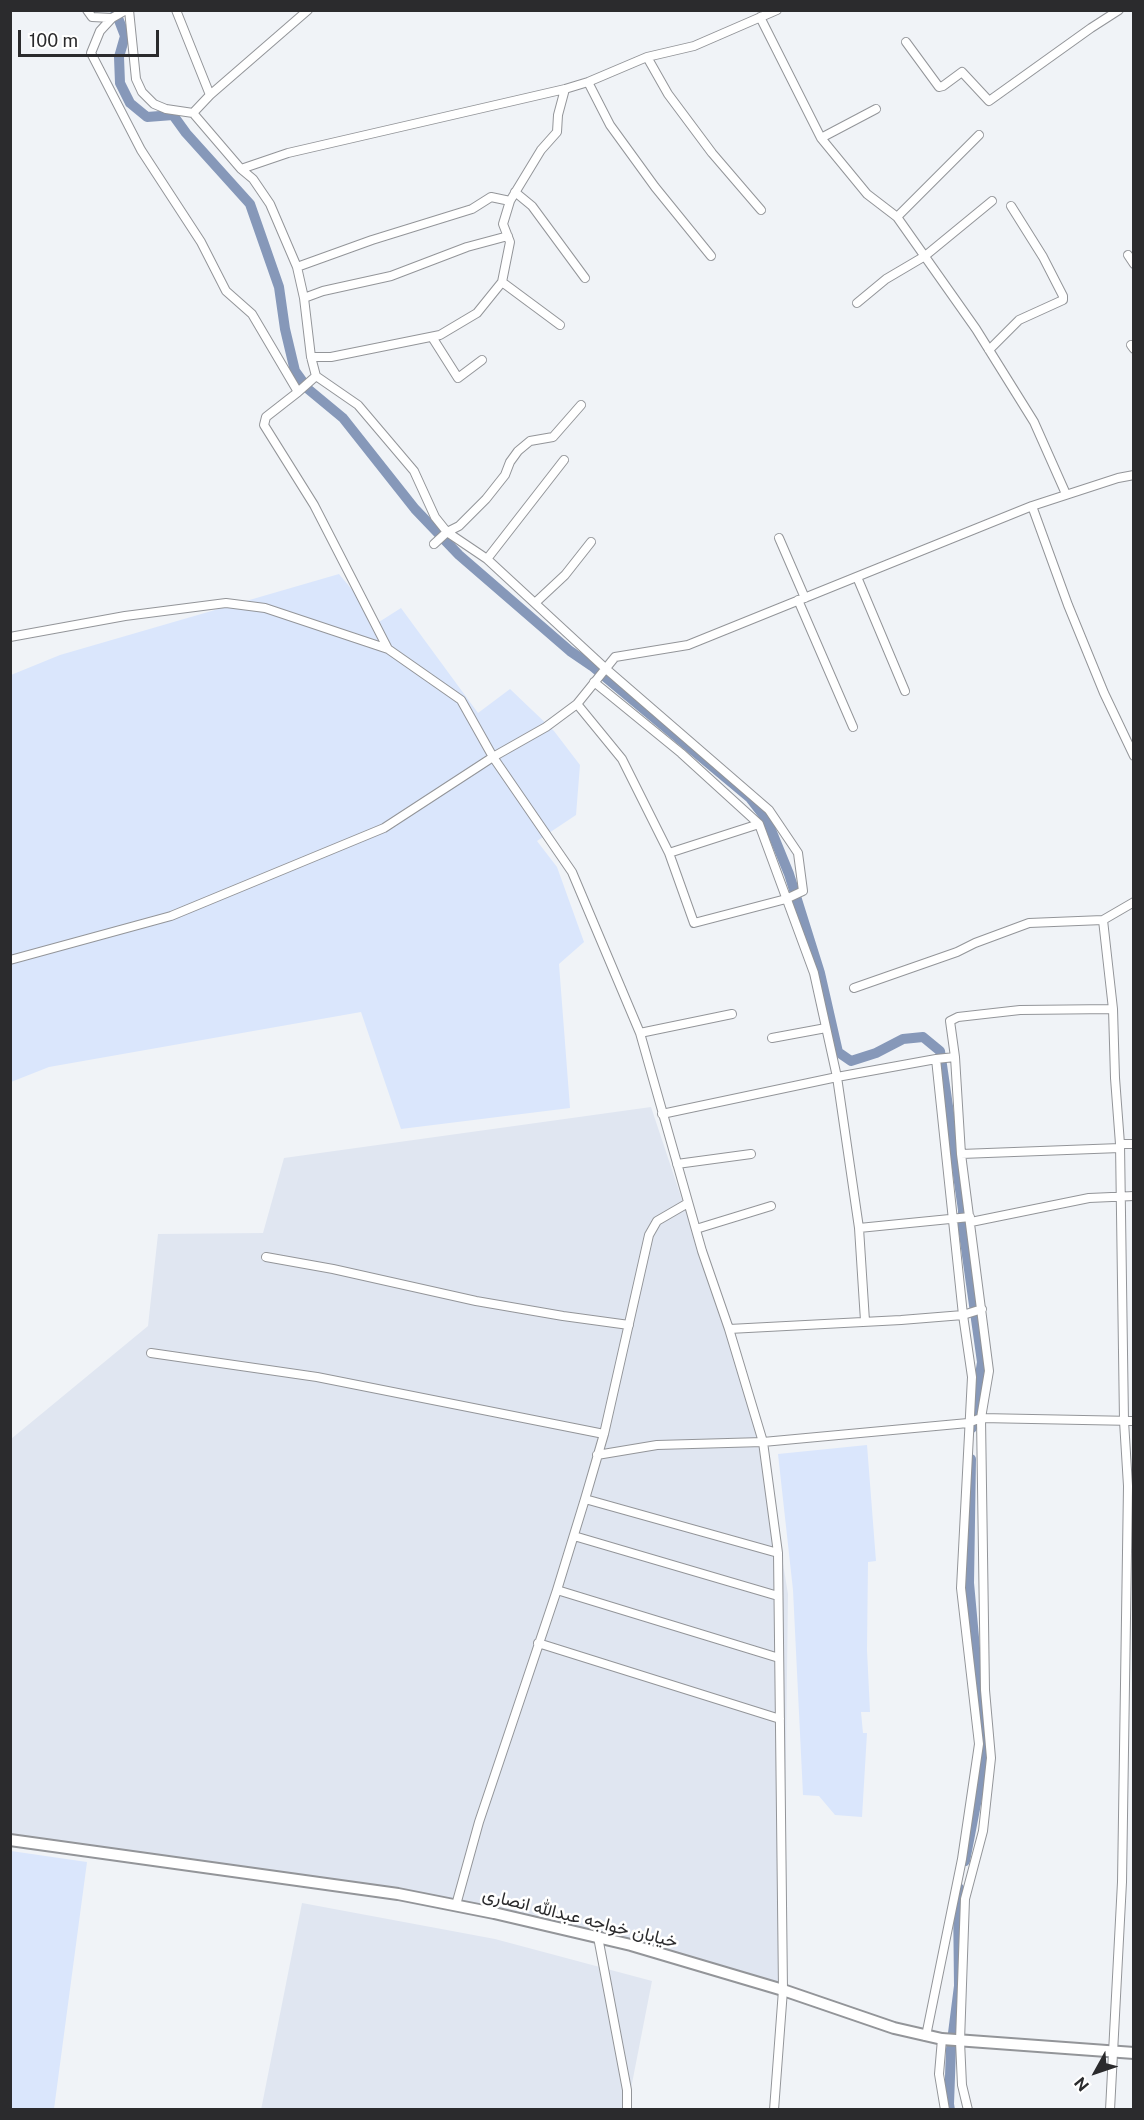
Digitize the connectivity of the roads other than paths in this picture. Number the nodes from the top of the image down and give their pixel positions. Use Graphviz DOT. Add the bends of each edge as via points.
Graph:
graph roads {
  1 [pos="87,10"];
  2 [pos="128,10"];
  3 [pos="176,10"];
  4 [pos="308,10"];
  5 [pos="777,10"];
  6 [pos="1119,10"];
  7 [pos="760,17"];
  8 [pos="112,18"];
  9 [pos="906,42"];
  10 [pos="647,57"];
  11 [pos="588,82"];
  12 [pos="565,89"];
  13 [pos="210,95"];
  14 [pos="876,109"];
  15 [pos="193,112"];
  16 [pos="979,135"];
  17 [pos="821,138"];
  18 [pos="241,169"];
  19 [pos="515,192"];
  20 [pos="510,201"];
  21 [pos="992,201"];
  22 [pos="1011,206"];
  23 [pos="761,210"];
  24 [pos="897,217"];
  25 [pos="508,236"];
  26 [pos="1128,255"];
  27 [pos="711,256"];
  28 [pos="925,256"];
  29 [pos="1134,264"];
  30 [pos="297,267"];
  31 [pos="585,278"];
  32 [pos="502,282"];
  33 [pos="304,298"];
  34 [pos="857,303"];
  35 [pos="560,325"];
  36 [pos="432,337"];
  37 [pos="989,350"];
  38 [pos="311,357"];
  39 [pos="482,360"];
  40 [pos="316,376"];
  41 [pos="298,392"];
  42 [pos="581,405"];
  43 [pos="564,460"];
  44 [pos="1134,475"];
  45 [pos="1066,494"];
  46 [pos="1032,507"];
  47 [pos="447,532"];
  48 [pos="779,537"];
  49 [pos="591,542"];
  50 [pos="434,544"];
  51 [pos="487,559"];
  52 [pos="857,577"];
  53 [pos="802,599"];
  54 [pos="535,603"];
  55 [pos="10,637"];
  56 [pos="388,649"];
  57 [pos="605,668"];
  58 [pos="594,682"];
  59 [pos="905,692"];
  60 [pos="577,704"];
  61 [pos="853,727"];
  62 [pos="1134,756"];
  63 [pos="493,757"];
  64 [pos="759,824"];
  65 [pos="669,853"];
  66 [pos="786,899"];
  67 [pos="1134,902"];
  68 [pos="1103,920"];
  69 [pos="10,960"];
  70 [pos="854,988"];
  71 [pos="1113,1010"];
  72 [pos="732,1014"];
  73 [pos="826,1028"];
  74 [pos="639,1033"];
  75 [pos="772,1038"];
  76 [pos="955,1057"];
  77 [pos="936,1059"];
  78 [pos="837,1077"];
  79 [pos="662,1114"];
  80 [pos="1134,1144"];
  81 [pos="1120,1146"];
  82 [pos="752,1154"];
  83 [pos="961,1154"];
  84 [pos="677,1164"];
  85 [pos="1121,1196"];
  86 [pos="1134,1196"];
  87 [pos="688,1203"];
  88 [pos="771,1206"];
  89 [pos="952,1218"];
  90 [pos="971,1220"];
  91 [pos="859,1228"];
  92 [pos="696,1229"];
  93 [pos="266,1257"];
  94 [pos="982,1309"];
  95 [pos="963,1315"];
  96 [pos="865,1321"];
  97 [pos="629,1325"];
  98 [pos="729,1329"];
  99 [pos="151,1353"];
  100 [pos="981,1418"];
  101 [pos="1134,1420"];
  102 [pos="1124,1421"];
  103 [pos="968,1423"];
  104 [pos="604,1434"];
  105 [pos="763,1442"];
  106 [pos="597,1455"];
  107 [pos="585,1499"];
  108 [pos="574,1536"];
  109 [pos="778,1553"];
  110 [pos="557,1590"];
  111 [pos="778,1596"];
  112 [pos="538,1643"];
  113 [pos="779,1658"];
  114 [pos="780,1719"];
  115 [pos="1124,1727"];
  116 [pos="1134,1727"];
  117 [pos="10,1840"];
  118 [pos="456,1905"];
  119 [pos="598,1937"];
  120 [pos="783,1990"];
  121 [pos="926,2036"];
  122 [pos="942,2039"];
  123 [pos="960,2041"];
  124 [pos="1113,2052"];
  125 [pos="1134,2054"];
  126 [pos="627,2109"];
  127 [pos="774,2109"];
  128 [pos="945,2109"];
  129 [pos="968,2109"];
  130 [pos="1110,2109"];
  1 -- 8 [label="street" via="92,17"];
  2 -- 8 [label="street"];
  2 -- 15 [label="street" via="136,79 142,92 166,109"];
  3 -- 13 [label="street"];
  4 -- 13 [label="street"];
  5 -- 7 [label="street"];
  6 -- 9 [label="street" via="989,101 962,72 939,87"];
  7 -- 10 [label="street" via="693,46"];
  7 -- 17 [label="street"];
  8 -- 41 [label="street" via="100,31 91,53 141,150 201,242 226,291 252,314"];
  10 -- 11 [label="street"];
  10 -- 23 [label="street" via="668,94"];
  11 -- 12 [label="street"];
  11 -- 27 [label="street" via="610,124"];
  12 -- 18 [label="street" via="288,153"];
  12 -- 19 [label="street" via="557,132"];
  13 -- 15 [label="street"];
  14 -- 17 [label="street"];
  15 -- 18 [label="street"];
  16 -- 24 [label="street"];
  17 -- 24 [label="street" via="867,194"];
  18 -- 30 [label="street" via="270,204"];
  19 -- 20 [label="street"];
  19 -- 31 [label="street" via="531,206"];
  20 -- 25 [label="street" via="503,224"];
  20 -- 30 [label="street" via="491,197 472,209"];
  21 -- 28 [label="street"];
  22 -- 37 [label="street" via="1043,257 1063,300 1019,320"];
  24 -- 28 [label="street"];
  25 -- 32 [label="street"];
  25 -- 33 [label="street" via="391,276"];
  26 -- 29 [label="street"];
  28 -- 34 [label="street" via="886,279"];
  28 -- 37 [label="street"];
  30 -- 33 [label="street"];
  32 -- 35 [label="street"];
  32 -- 36 [label="street" via="477,313"];
  33 -- 38 [label="street"];
  36 -- 38 [label="street" via="331,357"];
  36 -- 39 [label="street" via="458,378"];
  37 -- 45 [label="street" via="1034,422"];
  38 -- 40 [label="street"];
  40 -- 41 [label="street"];
  40 -- 47 [label="street" via="358,405 414,471 435,517"];
  41 -- 56 [label="street" via="266,417 264,425 314,505"];
  42 -- 47 [label="street" via="553,437 530,441 518,451 486,499 459,526"];
  43 -- 51 [label="street"];
  44 -- 45 [label="street"];
  45 -- 46 [label="street"];
  46 -- 52 [label="street"];
  46 -- 62 [label="street" via="1068,605"];
  47 -- 50 [label="street"];
  47 -- 51 [label="street"];
  48 -- 53 [label="street"];
  49 -- 54 [label="street"];
  51 -- 54 [label="street"];
  52 -- 53 [label="street"];
  52 -- 59 [label="street"];
  53 -- 57 [label="street" via="688,645 615,657"];
  53 -- 61 [label="street"];
  54 -- 57 [label="street"];
  55 -- 56 [label="street" via="226,603 265,608"];
  56 -- 63 [label="street" via="461,700"];
  57 -- 58 [label="street"];
  57 -- 66 [label="street" via="769,810 798,853 803,891"];
  58 -- 60 [label="street"];
  58 -- 64 [label="street"];
  60 -- 63 [label="street"];
  60 -- 65 [label="street" via="622,759"];
  63 -- 69 [label="street" via="384,828 171,916"];
  63 -- 74 [label="street" via="572,873"];
  64 -- 65 [label="street"];
  64 -- 66 [label="street"];
  65 -- 66 [label="street" via="694,923"];
  66 -- 73 [label="street" via="814,973"];
  67 -- 68 [label="street"];
  68 -- 70 [label="street" via="1029,923"];
  68 -- 71 [label="street"];
  71 -- 76 [label="street" via="1020,1010 958,1017 950,1022"];
  71 -- 81 [label="street"];
  72 -- 74 [label="street"];
  73 -- 75 [label="street"];
  73 -- 78 [label="street"];
  74 -- 79 [label="street"];
  76 -- 77 [label="street"];
  76 -- 83 [label="street"];
  77 -- 78 [label="street"];
  77 -- 89 [label="street"];
  78 -- 79 [label="street"];
  78 -- 91 [label="street"];
  79 -- 84 [label="street"];
  80 -- 81 [label="street"];
  81 -- 83 [label="street"];
  81 -- 85 [label="street"];
  82 -- 84 [label="street"];
  83 -- 90 [label="street"];
  84 -- 87 [label="street"];
  85 -- 86 [label="street"];
  85 -- 90 [label="street" via="1089,1198"];
  85 -- 102 [label="street"];
  87 -- 92 [label="street"];
  87 -- 97 [label="street" via="657,1221 649,1235"];
  88 -- 92 [label="street"];
  89 -- 90 [label="street"];
  89 -- 91 [label="street"];
  89 -- 95 [label="street"];
  90 -- 94 [label="street"];
  91 -- 96 [label="street"];
  92 -- 98 [label="street"];
  93 -- 97 [label="street" via="476,1301"];
  94 -- 95 [label="street"];
  94 -- 100 [label="street" via="989,1371"];
  95 -- 96 [label="street"];
  95 -- 103 [label="street" via="972,1377"];
  96 -- 98 [label="street"];
  97 -- 104 [label="street"];
  98 -- 105 [label="street"];
  99 -- 104 [label="street" via="317,1377"];
  100 -- 102 [label="street"];
  100 -- 103 [label="street"];
  100 -- 123 [label="street" via="985,1690 991,1758 983,1831 966,1899"];
  101 -- 102 [label="street"];
  102 -- 115 [label="street" via="1128,1486"];
  103 -- 105 [label="street"];
  103 -- 121 [label="street" via="961,1588 979,1744 962,1859"];
  104 -- 106 [label="street"];
  105 -- 106 [label="street" via="657,1445"];
  105 -- 109 [label="street"];
  106 -- 107 [label="street"];
  107 -- 108 [label="street"];
  107 -- 109 [label="street"];
  108 -- 110 [label="street"];
  108 -- 111 [label="street"];
  109 -- 111 [label="street"];
  110 -- 112 [label="street"];
  110 -- 113 [label="street"];
  111 -- 113 [label="street"];
  112 -- 114 [label="street"];
  112 -- 118 [label="street"];
  113 -- 114 [label="street"];
  114 -- 120 [label="street"];
  115 -- 116 [label="street"];
  115 -- 124 [label="street" via="1122,1882"];
  117 -- 118 [label="street, خیابان خواجه عبدالله انصاری" via="314,1881"];
  118 -- 119 [label="street, خیابان خواجه عبدالله انصاری"];
  119 -- 120 [label="street, خیابان خواجه عبدالله انصاری"];
  119 -- 126 [label="street" via="627,2090"];
  120 -- 121 [label="street, خیابان خواجه عبدالله انصاری"];
  120 -- 127 [label="street"];
  121 -- 122 [label="street, خیابان خواجه عبدالله انصاری"];
  122 -- 123 [label="street, خیابان خواجه عبدالله انصاری"];
  122 -- 128 [label="street" via="939,2074"];
  123 -- 124 [label="street, خیابان خواجه عبدالله انصاری"];
  123 -- 129 [label="street" via="962,2085"];
  124 -- 125 [label="street, خیابان خواجه عبدالله انصاری"];
  124 -- 130 [label="street"];
}
